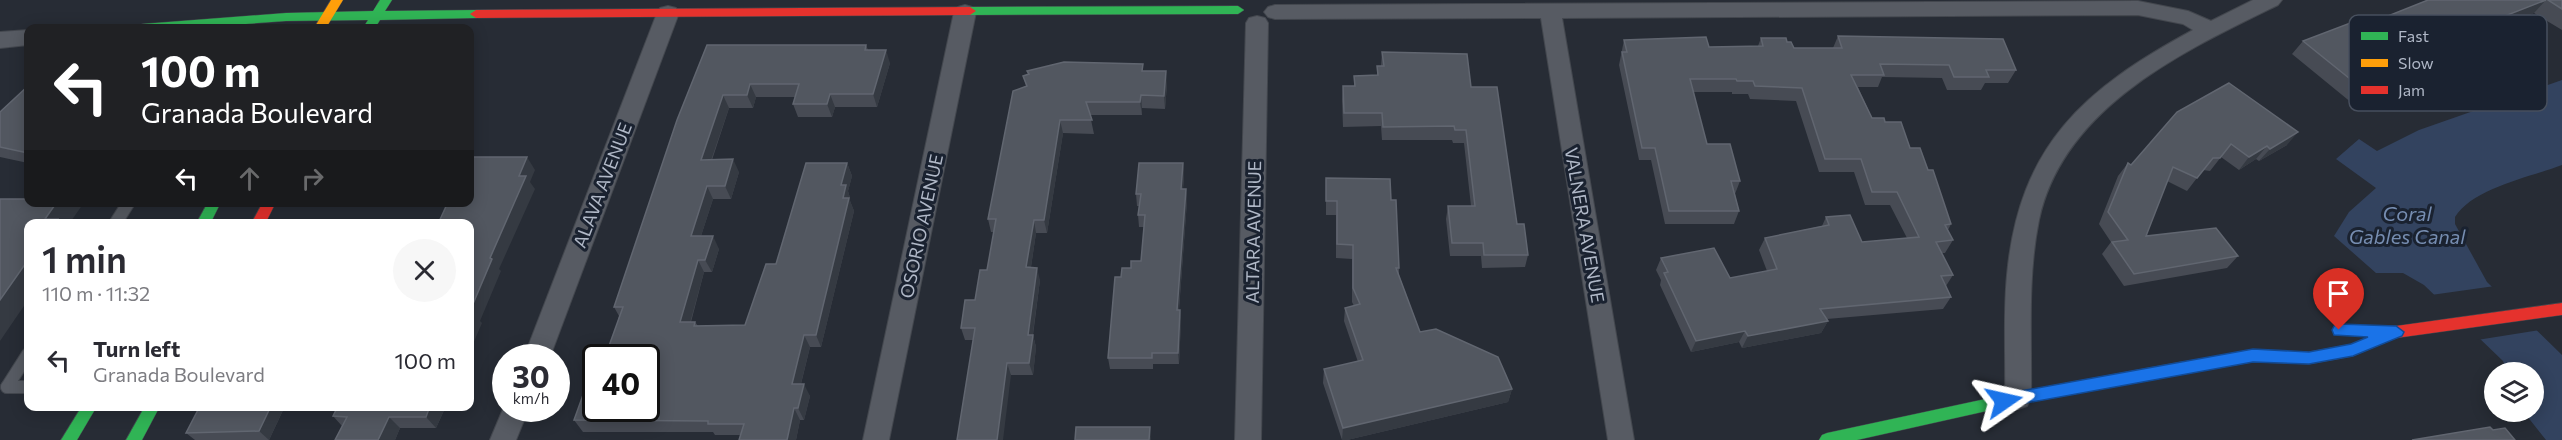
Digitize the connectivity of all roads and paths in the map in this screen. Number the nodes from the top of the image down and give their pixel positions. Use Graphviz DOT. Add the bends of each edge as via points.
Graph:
graph roads {
  1 [pos="337,0"];
  2 [pos="386,0"];
  3 [pos="2271,0"];
  4 [pos="2107,4"];
  5 [pos="1257,9"];
  6 [pos="1550,10"];
  7 [pos="965,12"];
  8 [pos="668,13"];
  9 [pos="378,14"];
  10 [pos="328,15"];
  11 [pos="257,24"];
  12 [pos="322,24"];
  13 [pos="372,24"];
  14 [pos="2211,30"];
  15 [pos="24,38"];
  16 [pos="0,40"];
  17 [pos="2562,309"];
  18 [pos="2362,331"];
  19 [pos="2396,332"];
  20 [pos="2283,342"];
  21 [pos="542,344"];
  22 [pos="2253,356"];
  23 [pos="24,360"];
  24 [pos="24,387"];
  25 [pos="2018,398"];
  26 [pos="87,411"];
  27 [pos="150,411"];
  28 [pos="510,422"];
  29 [pos="69,440"];
  30 [pos="134,440"];
  31 [pos="503,440"];
  32 [pos="876,440"];
  33 [pos="1248,440"];
  34 [pos="1621,440"];
  35 [pos="1827,440"];
  1 -- 10 [label="street"];
  2 -- 9 [label="street"];
  3 -- 14 [label="street"];
  4 -- 6 [label="street"];
  4 -- 14 [label="street" via="2161,11 2188,18"];
  5 -- 6 [label="street"];
  5 -- 7 [label="street"];
  5 -- 33 [label="street, ALTARA AVENUE"];
  6 -- 34 [label="street, VALNERA AVENUE"];
  7 -- 8 [label="street"];
  7 -- 32 [label="street, OSORIO AVENUE"];
  8 -- 9 [label="street"];
  8 -- 21 [label="street, ALAVA AVENUE"];
  9 -- 10 [label="street"];
  9 -- 13 [label="street"];
  10 -- 11 [label="street"];
  10 -- 12 [label="street"];
  14 -- 25 [label="street" via="2109,95 2070,133 2046,167 2028,214 2021,258"];
  15 -- 16 [label="street"];
  17 -- 19 [label="street"];
  18 -- 19 [label="street"];
  19 -- 22 [label="street" via="2353,350 2309,358"];
  20 -- 22 [label="street"];
  22 -- 25 [label="street"];
  23 -- 24 [label="lane" via="7,387"];
  25 -- 35 [label="street"];
  26 -- 29 [label="street"];
  27 -- 30 [label="street"];
  28 -- 31 [label="street"];
}
